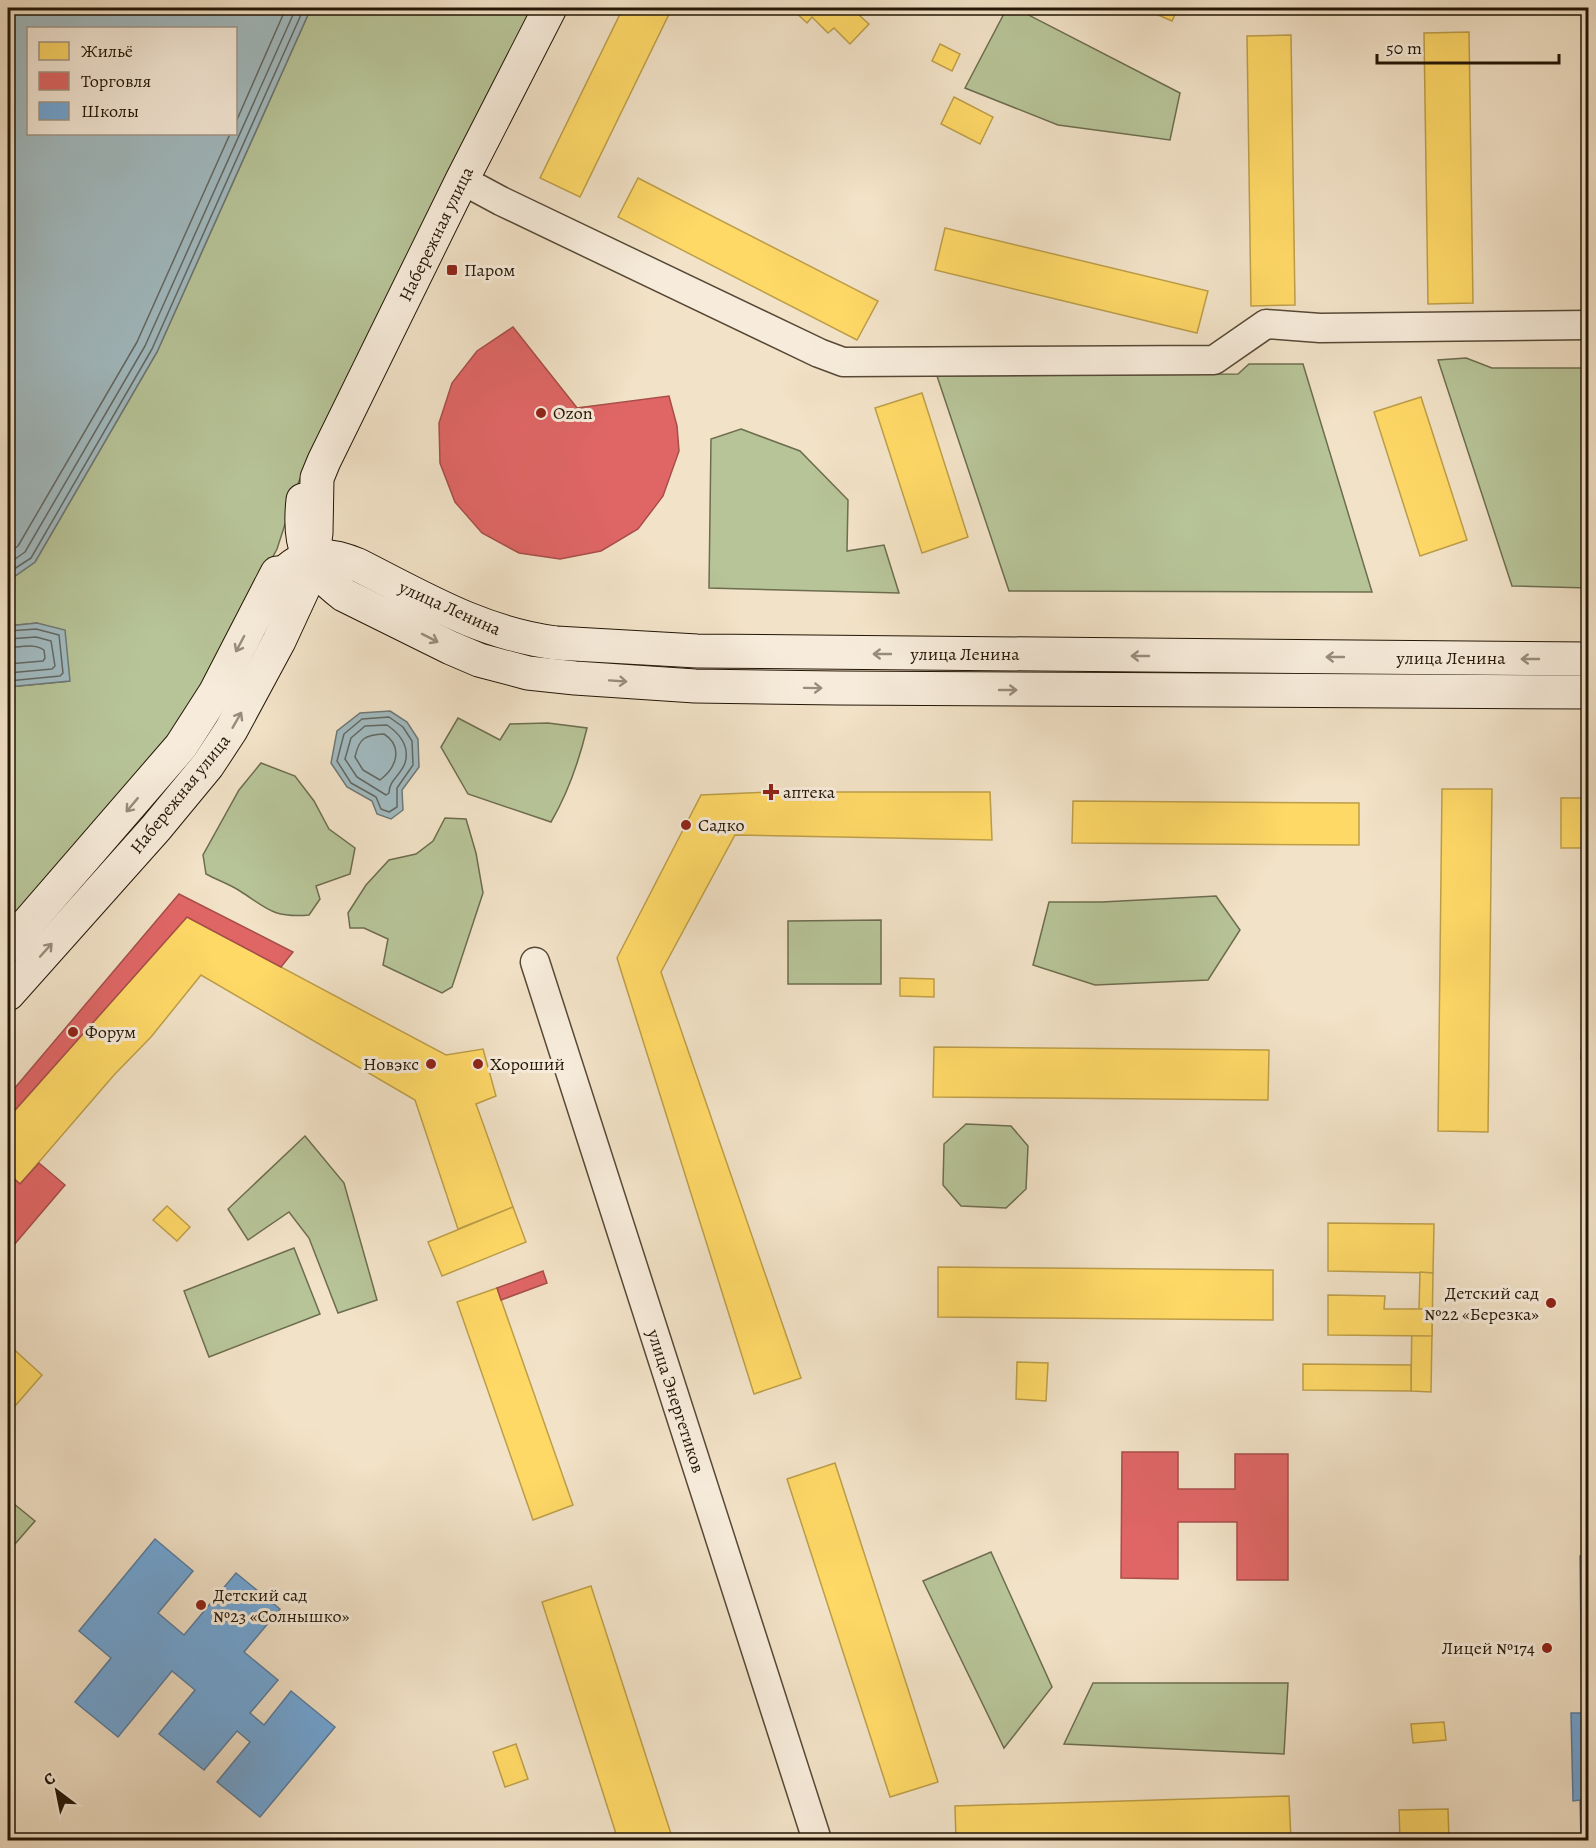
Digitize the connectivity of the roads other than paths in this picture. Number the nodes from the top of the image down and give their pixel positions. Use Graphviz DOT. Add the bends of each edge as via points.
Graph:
graph roads {
  1 [pos="550,8"];
  2 [pos="462,180"];
  3 [pos="1588,325"];
  4 [pos="309,499"];
  5 [pos="311,558"];
  6 [pos="358,565"];
  7 [pos="268,593"];
  8 [pos="378,611"];
  9 [pos="279,641"];
  10 [pos="1588,659"];
  11 [pos="1588,692"];
  12 [pos="8,946"];
  13 [pos="536,962"];
  14 [pos="8,994"];
  15 [pos="817,1840"];
  1 -- 2 [label="main road, Набережная улица"];
  2 -- 3 [label="street" via="843,362 1214,360 1266,324 1320,328"];
  2 -- 4 [label="main road, Набережная улица" via="314,477"];
  4 -- 5 [label="main road, Набережная улица" via="316,534"];
  4 -- 6 [label="main road, улица Ленина" via="333,544"];
  4 -- 7 [label="main road, Набережная улица"];
  5 -- 6 [label="main road, улица Ленина" via="329,556"];
  5 -- 7 [label="main road" via="289,567"];
  5 -- 8 [label="main road, улица Ленина" via="316,570 337,590"];
  5 -- 9 [label="main road, Набережная улица" via="303,588"];
  10 -- 6 [label="main road, улица Ленина, one-way" via="753,652 556,643 467,620"];
  7 -- 12 [label="main road, Набережная улица, one-way" via="182,746"];
  8 -- 9 [label="main road, улица Ленина" via="355,605 314,612"];
  8 -- 11 [label="main road, улица Ленина, one-way" via="451,648 506,668 647,683 838,688"];
  14 -- 9 [label="main road, Набережная улица, one-way" via="208,765 244,709"];
  13 -- 15 [label="street, улица Энергетиков"];
}
